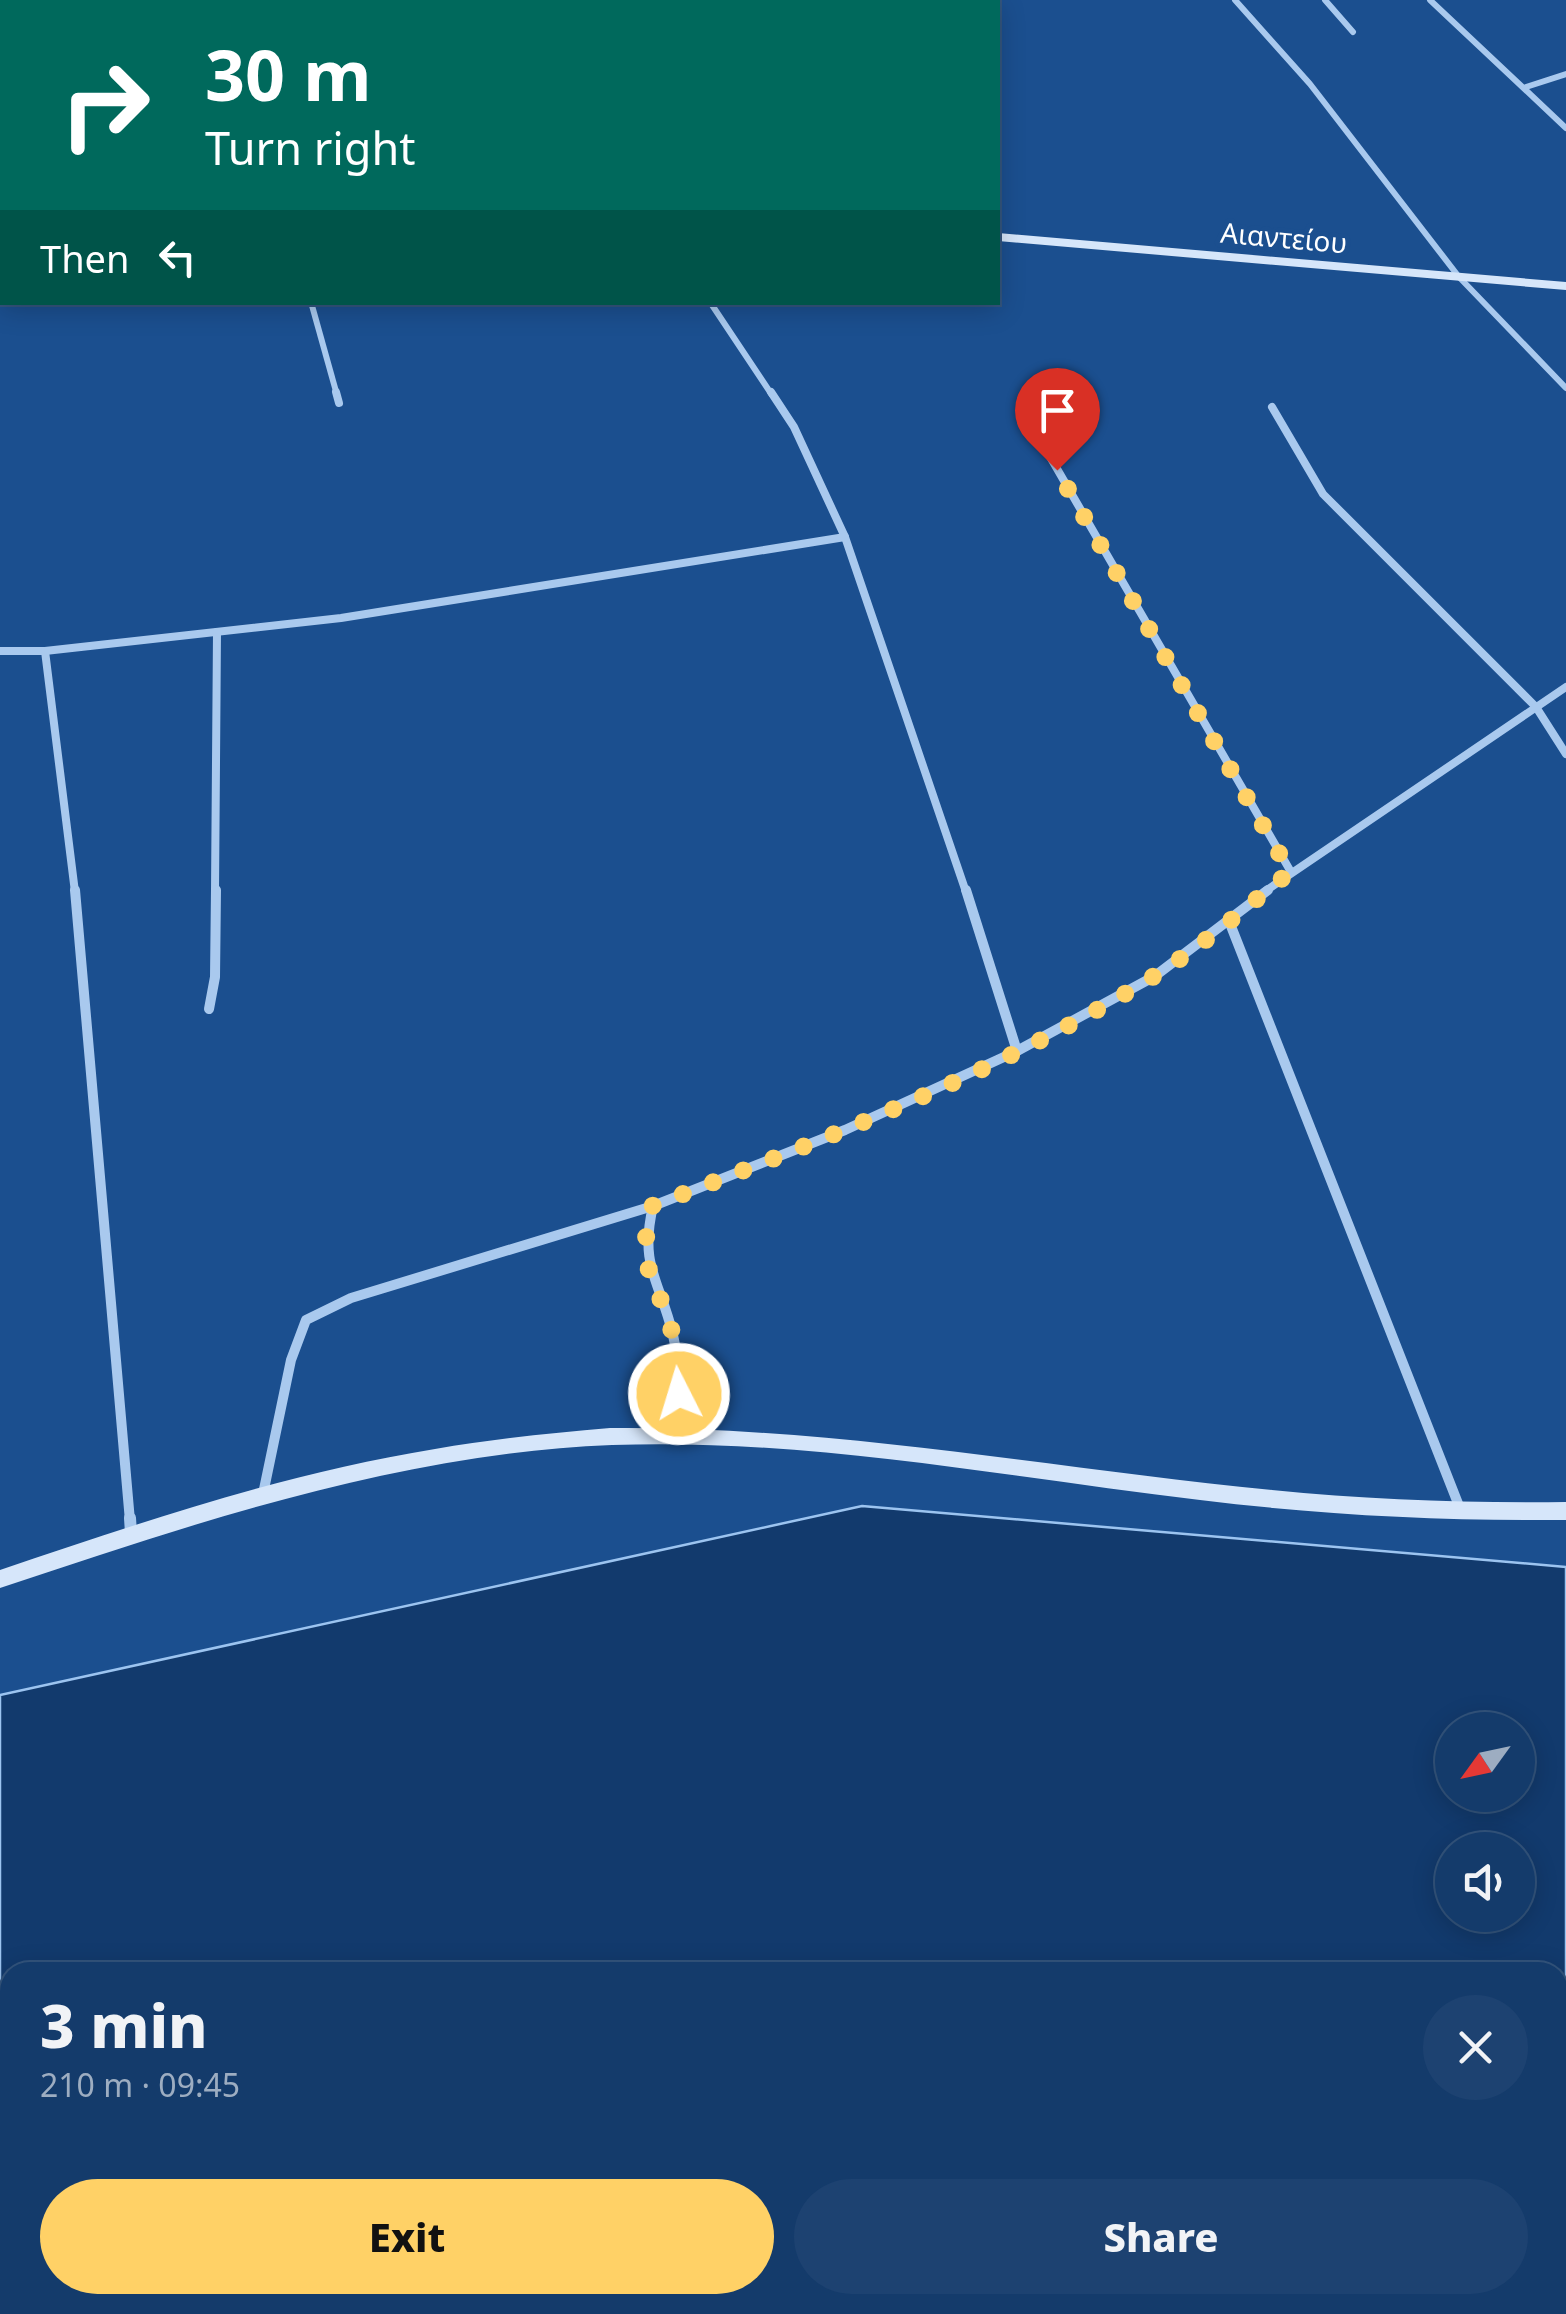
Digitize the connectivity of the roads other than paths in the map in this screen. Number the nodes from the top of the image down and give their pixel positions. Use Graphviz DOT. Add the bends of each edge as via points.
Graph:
graph roads {
  1 [pos="1236,0"];
  2 [pos="1325,0"];
  3 [pos="1430,0"];
  4 [pos="1354,32"];
  5 [pos="1566,74"];
  6 [pos="1526,87"];
  7 [pos="1566,128"];
  8 [pos="1000,238"];
  9 [pos="1459,277"];
  10 [pos="1566,286"];
  11 [pos="312,305"];
  12 [pos="712,305"];
  13 [pos="1566,388"];
  14 [pos="339,404"];
  15 [pos="1272,407"];
  16 [pos="1038,436"];
  17 [pos="844,537"];
  18 [pos="217,632"];
  19 [pos="45,650"];
  20 [pos="0,651"];
  21 [pos="1566,687"];
  22 [pos="1536,707"];
  23 [pos="1566,754"];
  24 [pos="1290,872"];
  25 [pos="1229,921"];
  26 [pos="209,1009"];
  27 [pos="1018,1051"];
  28 [pos="652,1206"];
  29 [pos="668,1437"];
  30 [pos="263,1494"];
  31 [pos="1566,1510"];
  32 [pos="1461,1512"];
  33 [pos="131,1534"];
  34 [pos="0,1580"];
  1 -- 9 [label="street"];
  2 -- 4 [label="street"];
  3 -- 6 [label="street"];
  5 -- 6 [label="street"];
  6 -- 7 [label="street"];
  8 -- 9 [label="street, Αιαντείου"];
  9 -- 10 [label="street, Αιαντείου"];
  9 -- 13 [label="street"];
  11 -- 14 [label="street"];
  12 -- 17 [label="street" via="794,427"];
  15 -- 22 [label="street" via="1323,494"];
  16 -- 24 [label="street"];
  17 -- 18 [label="street"];
  17 -- 27 [label="street"];
  18 -- 19 [label="street"];
  18 -- 26 [label="street" via="216,978"];
  19 -- 20 [label="street"];
  19 -- 33 [label="street" via="80,932"];
  21 -- 22 [label="street"];
  22 -- 23 [label="street"];
  22 -- 24 [label="street"];
  24 -- 25 [label="street"];
  25 -- 27 [label="street" via="1155,976"];
  25 -- 32 [label="street"];
  27 -- 28 [label="street" via="845,1130"];
  28 -- 29 [label="street" via="643,1241 673,1334 679,1394"];
  28 -- 30 [label="street" via="351,1298 306,1320"];
  29 -- 30 [label="street" via="548,1442"];
  29 -- 32 [label="street" via="939,1455 1272,1499"];
  30 -- 33 [label="street"];
  31 -- 32 [label="street"];
  33 -- 34 [label="street"];
}
